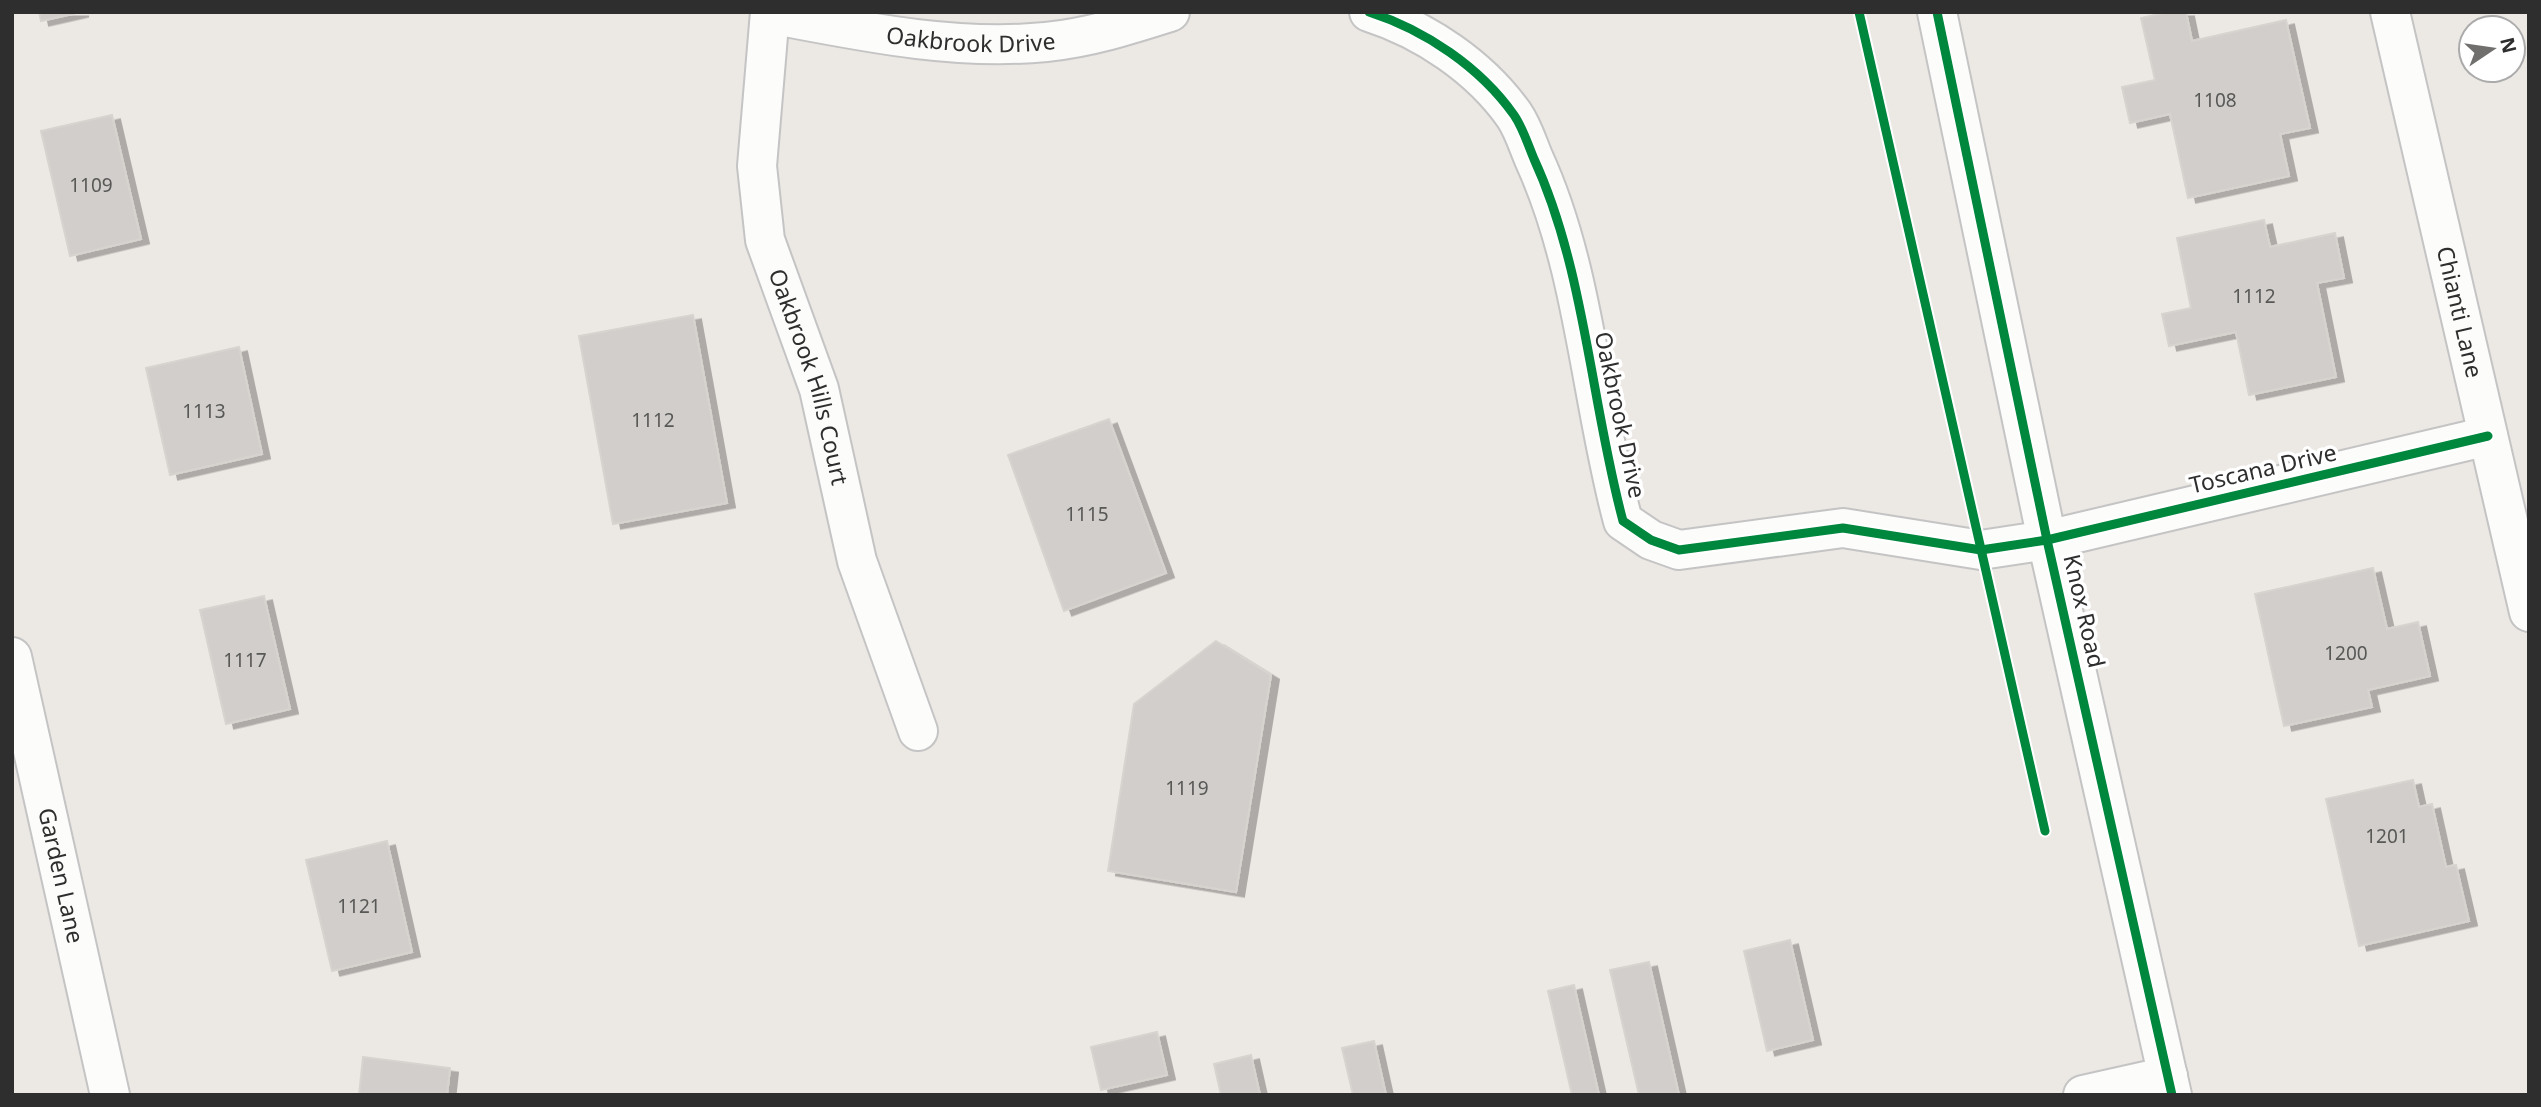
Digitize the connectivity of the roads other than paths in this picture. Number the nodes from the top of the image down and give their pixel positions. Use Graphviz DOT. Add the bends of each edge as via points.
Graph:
graph roads {
  1 [pos="1170,12"];
  2 [pos="1369,12"];
  3 [pos="1937,12"];
  4 [pos="2390,12"];
  5 [pos="771,13"];
  6 [pos="2488,436"];
  7 [pos="2047,540"];
  8 [pos="2529,612"];
  9 [pos="12,657"];
  10 [pos="918,731"];
  11 [pos="2170,1085"];
  12 [pos="110,1095"];
  13 [pos="2083,1095"];
  1 -- 5 [label="street, Oakbrook Drive" via="1111,31 1046,42 999,43 912,38"];
  2 -- 7 [label="street, Oakbrook Drive" via="1398,21 1462,60 1515,116 1546,186 1566,255 1623,521 1651,540 1679,550 1843,528 1981,550"];
  3 -- 7 [label="street, Knox Road"];
  4 -- 6 [label="street, Chianti Lane"];
  5 -- 10 [label="street, Oakbrook Hills Court" via="757,166 765,240 819,389 857,562"];
  6 -- 7 [label="street, Toscana Drive"];
  6 -- 8 [label="street, Chianti Lane"];
  7 -- 11 [label="street, Knox Road"];
  9 -- 12 [label="street, Garden Lane"];
  11 -- 13 [label="street"];
}
